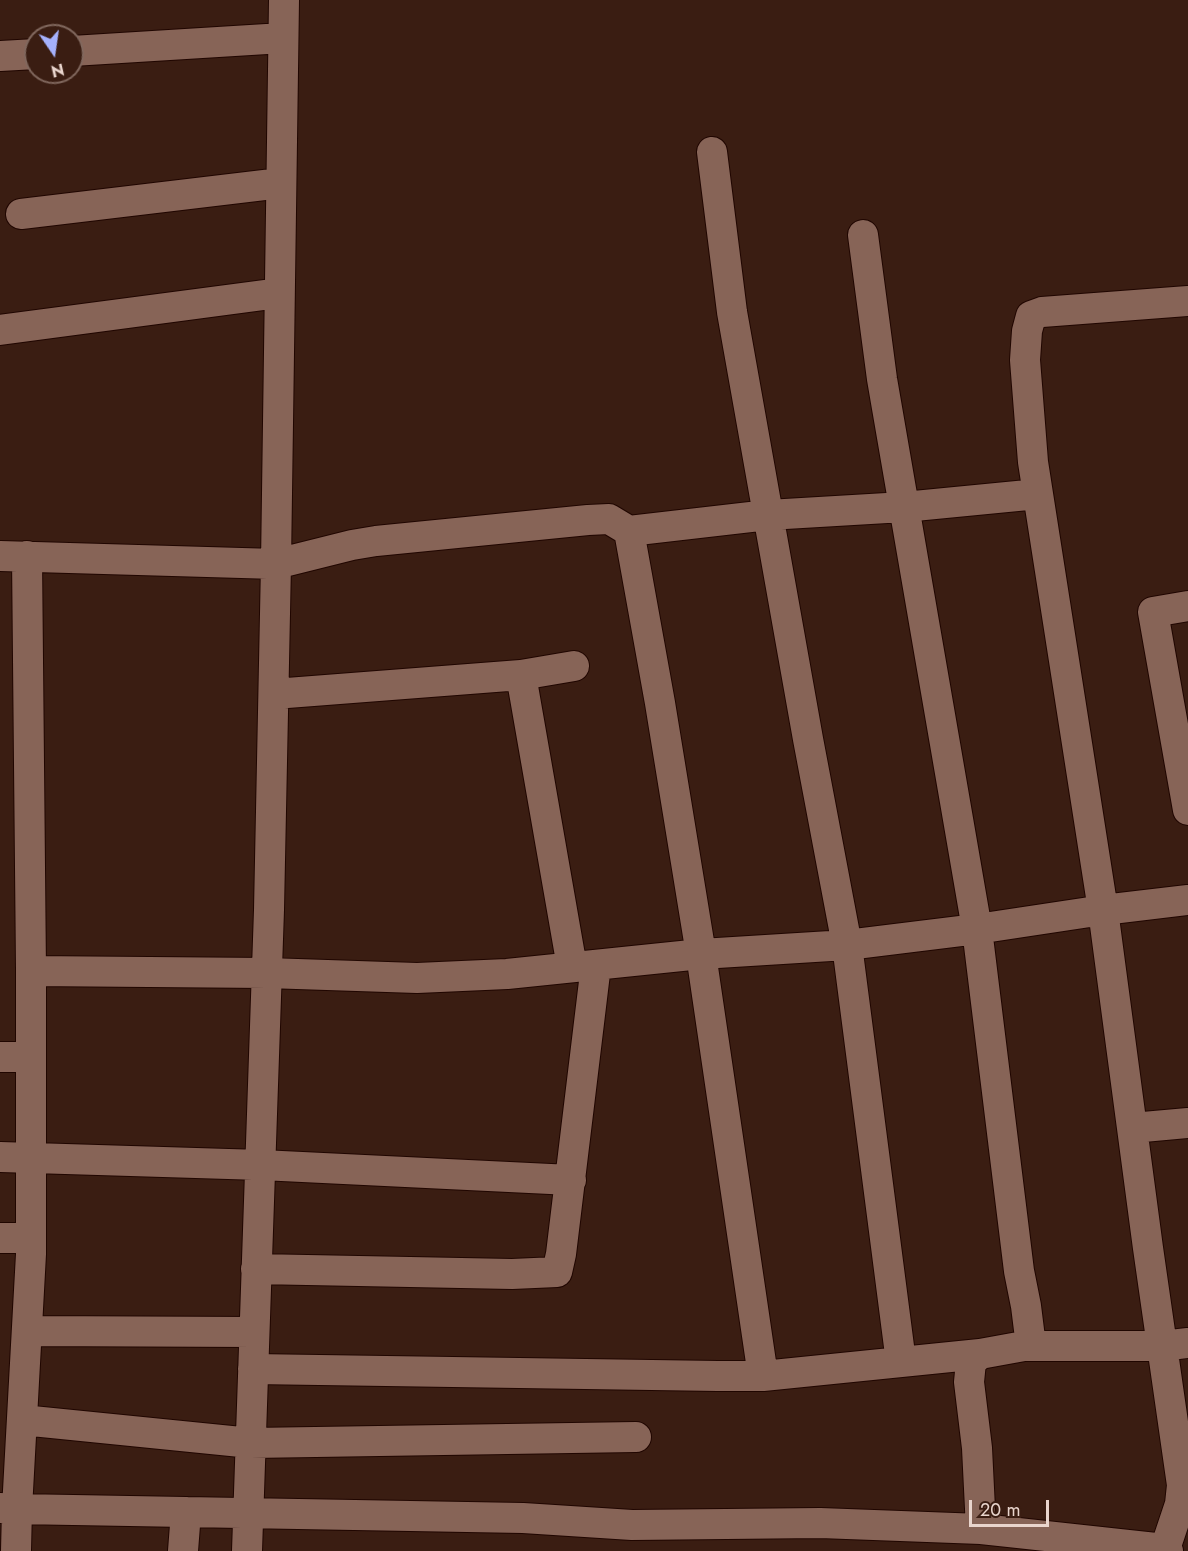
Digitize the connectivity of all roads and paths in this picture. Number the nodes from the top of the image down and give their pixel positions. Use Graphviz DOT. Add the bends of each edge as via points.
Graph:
graph roads {
  1 [pos="284,0"];
  2 [pos="283,38"];
  3 [pos="84,50"];
  4 [pos="24,55"];
  5 [pos="0,56"];
  6 [pos="712,152"];
  7 [pos="281,183"];
  8 [pos="21,214"];
  9 [pos="863,235"];
  10 [pos="279,293"];
  11 [pos="1188,301"];
  12 [pos="0,330"];
  13 [pos="1038,494"];
  14 [pos="904,507"];
  15 [pos="768,515"];
  16 [pos="629,531"];
  17 [pos="13,556"];
  18 [pos="276,564"];
  19 [pos="1188,606"];
  20 [pos="574,666"];
  21 [pos="521,675"];
  22 [pos="274,694"];
  23 [pos="1185,773"];
  24 [pos="1188,810"];
  25 [pos="1188,900"];
  26 [pos="1103,910"];
  27 [pos="977,929"];
  28 [pos="847,945"];
  29 [pos="701,954"];
  30 [pos="584,966"];
  31 [pos="31,971"];
  32 [pos="267,973"];
  33 [pos="0,1057"];
  34 [pos="31,1057"];
  35 [pos="1188,1123"];
  36 [pos="1132,1128"];
  37 [pos="0,1157"];
  38 [pos="30,1158"];
  39 [pos="261,1165"];
  40 [pos="571,1180"];
  41 [pos="0,1238"];
  42 [pos="31,1239"];
  43 [pos="256,1269"];
  44 [pos="27,1331"];
  45 [pos="254,1332"];
  46 [pos="1175,1344"];
  47 [pos="1024,1346"];
  48 [pos="980,1354"];
  49 [pos="902,1362"];
  50 [pos="253,1369"];
  51 [pos="763,1376"];
  52 [pos="22,1420"];
  53 [pos="636,1437"];
  54 [pos="251,1443"];
  55 [pos="8,1508"];
  56 [pos="186,1512"];
  57 [pos="249,1513"];
  58 [pos="981,1529"];
  59 [pos="932,1539"];
  60 [pos="1166,1550"];
  61 [pos="16,1551"];
  62 [pos="183,1551"];
  63 [pos="247,1551"];
  1 -- 2 [label="street"];
  2 -- 3 [label="street"];
  2 -- 7 [label="street"];
  4 -- 5 [label="street"];
  6 -- 15 [label="street" via="732,312"];
  7 -- 8 [label="street"];
  7 -- 10 [label="street"];
  9 -- 14 [label="street"];
  10 -- 12 [label="street"];
  10 -- 18 [label="street"];
  11 -- 13 [label="street" via="1031,316 1025,360"];
  13 -- 14 [label="street"];
  13 -- 26 [label="street"];
  14 -- 15 [label="street"];
  14 -- 27 [label="street"];
  15 -- 16 [label="street"];
  15 -- 28 [label="street"];
  16 -- 18 [label="street" via="609,519 588,520 376,541"];
  16 -- 29 [label="street"];
  17 -- 18 [label="street"];
  17 -- 31 [label="street"];
  18 -- 22 [label="street"];
  19 -- 23 [label="street" via="1153,612"];
  20 -- 21 [label="street"];
  21 -- 22 [label="street"];
  21 -- 30 [label="street"];
  22 -- 32 [label="street"];
  23 -- 24 [label="street"];
  25 -- 26 [label="street"];
  26 -- 27 [label="street"];
  26 -- 36 [label="street"];
  27 -- 28 [label="street"];
  27 -- 47 [label="street" via="1028,1317 1030,1338"];
  28 -- 29 [label="street"];
  28 -- 49 [label="street"];
  29 -- 30 [label="street"];
  29 -- 51 [label="street"];
  30 -- 32 [label="street" via="417,978"];
  30 -- 40 [label="street"];
  31 -- 32 [label="street"];
  31 -- 34 [label="street"];
  32 -- 39 [label="street"];
  33 -- 34 [label="street"];
  34 -- 38 [label="street"];
  35 -- 36 [label="street"];
  36 -- 46 [label="street"];
  37 -- 38 [label="street"];
  38 -- 39 [label="street"];
  38 -- 42 [label="street"];
  39 -- 40 [label="street"];
  39 -- 43 [label="street"];
  40 -- 43 [label="street" via="557,1272"];
  41 -- 42 [label="street"];
  42 -- 44 [label="street"];
  43 -- 45 [label="street"];
  44 -- 45 [label="street"];
  44 -- 52 [label="street"];
  45 -- 50 [label="street"];
  46 -- 47 [label="street"];
  46 -- 60 [label="street" via="1182,1485"];
  47 -- 48 [label="street"];
  48 -- 49 [label="street"];
  48 -- 58 [label="street" via="971,1362 969,1382"];
  49 -- 51 [label="street"];
  50 -- 51 [label="street"];
  50 -- 54 [label="street"];
  52 -- 54 [label="street"];
  52 -- 55 [label="street"];
  53 -- 54 [label="street"];
  54 -- 57 [label="street"];
  55 -- 56 [label="street"];
  55 -- 61 [label="street"];
  56 -- 57 [label="street"];
  56 -- 62 [label="street"];
  57 -- 59 [label="street" via="523,1518 632,1525 820,1523"];
  57 -- 63 [label="street"];
  58 -- 59 [label="street"];
  58 -- 60 [label="street"];
}
